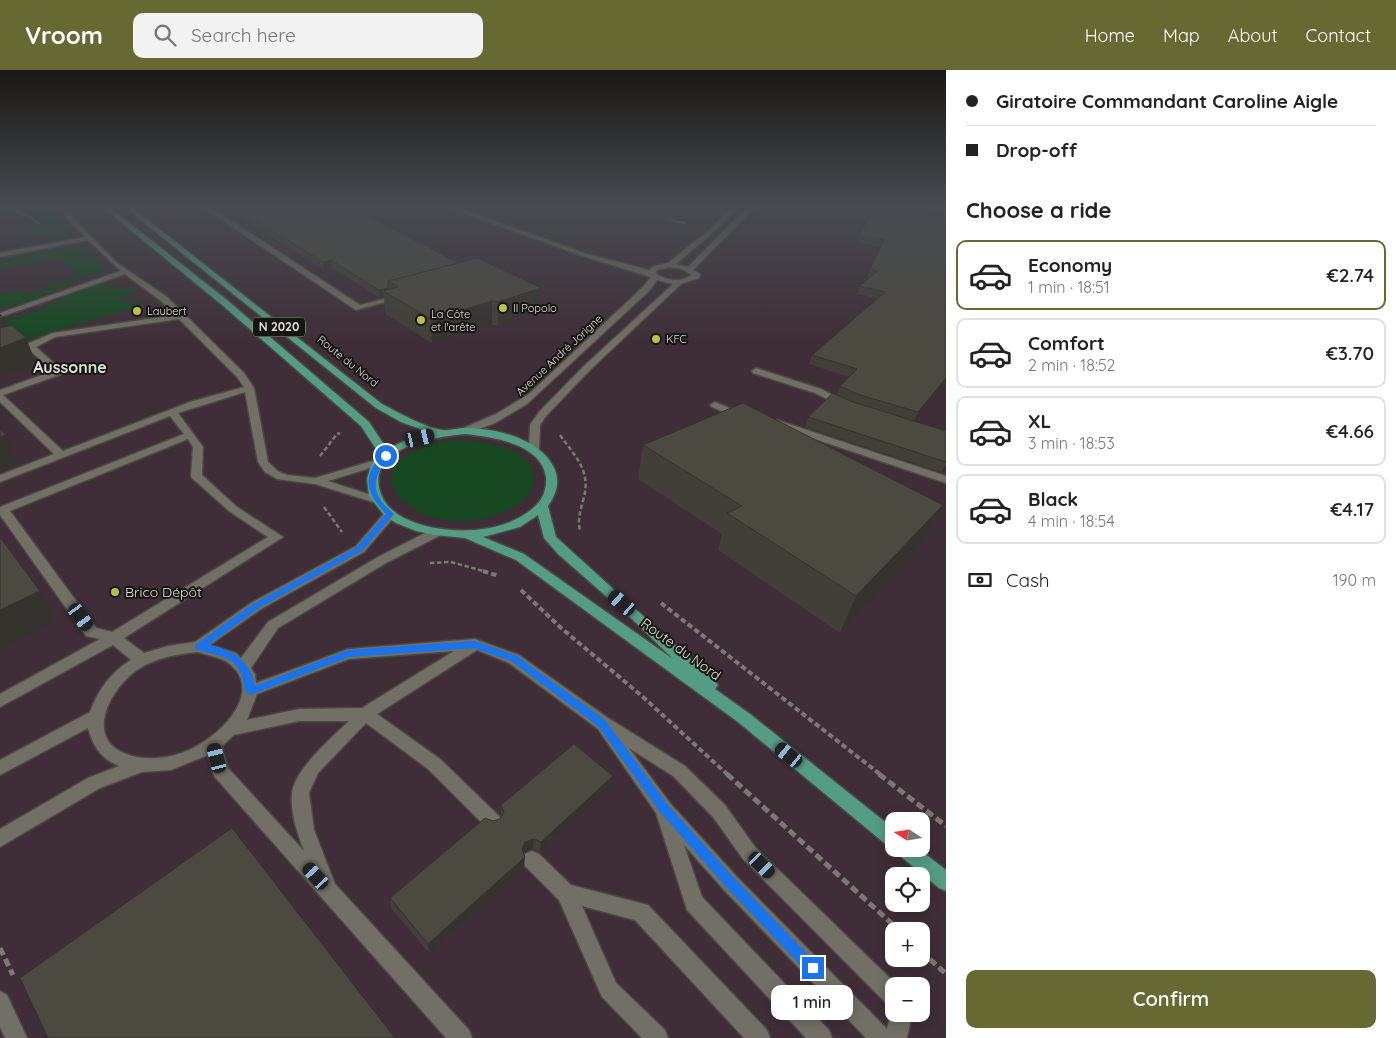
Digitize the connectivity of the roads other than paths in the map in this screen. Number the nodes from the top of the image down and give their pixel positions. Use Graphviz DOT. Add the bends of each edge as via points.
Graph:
graph roads {
  1 [pos="25,251"];
  2 [pos="104,251"];
  3 [pos="160,251"];
  4 [pos="183,251"];
  5 [pos="272,251"];
  6 [pos="576,251"];
  7 [pos="687,251"];
  8 [pos="706,251"];
  9 [pos="0,256"];
  10 [pos="601,260"];
  11 [pos="670,265"];
  12 [pos="658,266"];
  13 [pos="690,269"];
  14 [pos="126,272"];
  15 [pos="653,275"];
  16 [pos="679,282"];
  17 [pos="404,296"];
  18 [pos="0,315"];
  19 [pos="182,316"];
  20 [pos="53,335"];
  21 [pos="19,345"];
  22 [pos="756,371"];
  23 [pos="249,388"];
  24 [pos="0,393"];
  25 [pos="0,397"];
  26 [pos="850,406"];
  27 [pos="173,412"];
  28 [pos="465,431"];
  29 [pos="441,433"];
  30 [pos="190,435"];
  31 [pos="786,438"];
  32 [pos="534,451"];
  33 [pos="62,456"];
  34 [pos="382,459"];
  35 [pos="0,479"];
  36 [pos="946,480"];
  37 [pos="315,481"];
  38 [pos="376,500"];
  39 [pos="542,506"];
  40 [pos="2,510"];
  41 [pos="390,514"];
  42 [pos="437,532"];
  43 [pos="467,534"];
  44 [pos="114,638"];
  45 [pos="475,644"];
  46 [pos="198,647"];
  47 [pos="142,660"];
  48 [pos="244,667"];
  49 [pos="250,691"];
  50 [pos="0,701"];
  51 [pos="365,714"];
  52 [pos="95,718"];
  53 [pos="744,718"];
  54 [pos="602,723"];
  55 [pos="233,729"];
  56 [pos="214,745"];
  57 [pos="142,765"];
  58 [pos="0,768"];
  59 [pos="664,808"];
  60 [pos="493,822"];
  61 [pos="885,833"];
  62 [pos="0,839"];
  63 [pos="916,858"];
  64 [pos="532,860"];
  65 [pos="946,882"];
  66 [pos="328,890"];
  67 [pos="566,893"];
  68 [pos="885,988"];
  69 [pos="0,1002"];
  70 [pos="899,1022"];
  71 [pos="16,1038"];
  72 [pos="461,1038"];
  73 [pos="657,1038"];
  74 [pos="759,1038"];
  75 [pos="821,1038"];
  76 [pos="881,1038"];
  77 [pos="896,1038"];
  1 -- 9 [label="street"];
  2 -- 14 [label="street"];
  3 -- 34 [label="main road, N 2020" via="364,424 372,433"];
  4 -- 29 [label="main road, Route du Nord / N 2020" via="379,406"];
  5 -- 17 [label="street" via="358,308"];
  6 -- 10 [label="street"];
  7 -- 11 [label="street"];
  8 -- 13 [label="street"];
  10 -- 12 [label="street"];
  10 -- 15 [label="street"];
  11 -- 12 [label="street"];
  11 -- 13 [label="street"];
  12 -- 15 [label="street, Avenue André Jorigne" via="651,270"];
  13 -- 16 [label="street" via="696,274 694,278"];
  14 -- 18 [label="street"];
  14 -- 19 [label="street"];
  15 -- 16 [label="street"];
  15 -- 28 [label="street, Avenue André Jorigne" via="646,289 532,396 502,416"];
  16 -- 32 [label="street" via="542,414 535,425"];
  19 -- 20 [label="street"];
  19 -- 23 [label="street" via="241,375"];
  20 -- 21 [label="street"];
  20 -- 24 [label="street" via="30,346 59,372"];
  22 -- 26 [label="street" via="818,391"];
  23 -- 27 [label="street"];
  23 -- 37 [label="street" via="263,462 270,472 283,478"];
  25 -- 33 [label="street"];
  27 -- 30 [label="street"];
  27 -- 33 [label="street"];
  28 -- 29 [label="main road"];
  28 -- 32 [label="main road" via="503,436"];
  29 -- 34 [label="main road" via="401,445"];
  30 -- 40 [label="street"];
  30 -- 44 [label="street" via="198,447 196,476 233,509 277,537"];
  31 -- 36 [label="street" via="769,425"];
  32 -- 39 [label="main road" via="544,460 552,483 550,494"];
  33 -- 35 [label="street"];
  34 -- 37 [label="street"];
  34 -- 38 [label="main road" via="373,474"];
  37 -- 38 [label="street"];
  38 -- 41 [label="main road"];
  39 -- 43 [label="main road" via="511,526"];
  39 -- 53 [label="main road, Route du Nord" via="550,538 562,551 637,616"];
  40 -- 44 [label="street" via="91,632"];
  41 -- 42 [label="main road" via="410,526"];
  41 -- 46 [label="street" via="360,548 256,606"];
  42 -- 43 [label="main road"];
  42 -- 48 [label="street" via="382,560 273,625"];
  43 -- 53 [label="main road, Route du Nord" via="520,557"];
  44 -- 47 [label="street"];
  44 -- 50 [label="street"];
  45 -- 49 [label="street" via="348,654"];
  45 -- 51 [label="street"];
  45 -- 54 [label="street" via="514,659"];
  46 -- 47 [label="street" via="160,652"];
  46 -- 48 [label="street" via="232,656"];
  47 -- 52 [label="street" via="110,685"];
  48 -- 49 [label="street"];
  49 -- 55 [label="street" via="245,710"];
  51 -- 55 [label="street" via="299,715"];
  51 -- 60 [label="street" via="434,764"];
  51 -- 66 [label="street" via="312,768 300,793 305,830"];
  52 -- 57 [label="street" via="96,734 105,749 120,760"];
  52 -- 58 [label="street"];
  53 -- 61 [label="main road, Route du Nord"];
  54 -- 59 [label="street"];
  54 -- 68 [label="street" via="679,771 719,811 749,853"];
  55 -- 56 [label="street"];
  56 -- 57 [label="street" via="191,758"];
  56 -- 66 [label="street" via="220,771"];
  57 -- 62 [label="street" via="94,783"];
  59 -- 75 [label="street" via="694,902"];
  59 -- 76 [label="street" via="731,884"];
  63 -- 65 [label="main road"];
  64 -- 67 [label="street"];
  66 -- 72 [label="street"];
  67 -- 73 [label="street" via="609,990"];
  67 -- 74 [label="street" via="641,912"];
  69 -- 71 [label="street"];
  70 -- 77 [label="street"];
}
